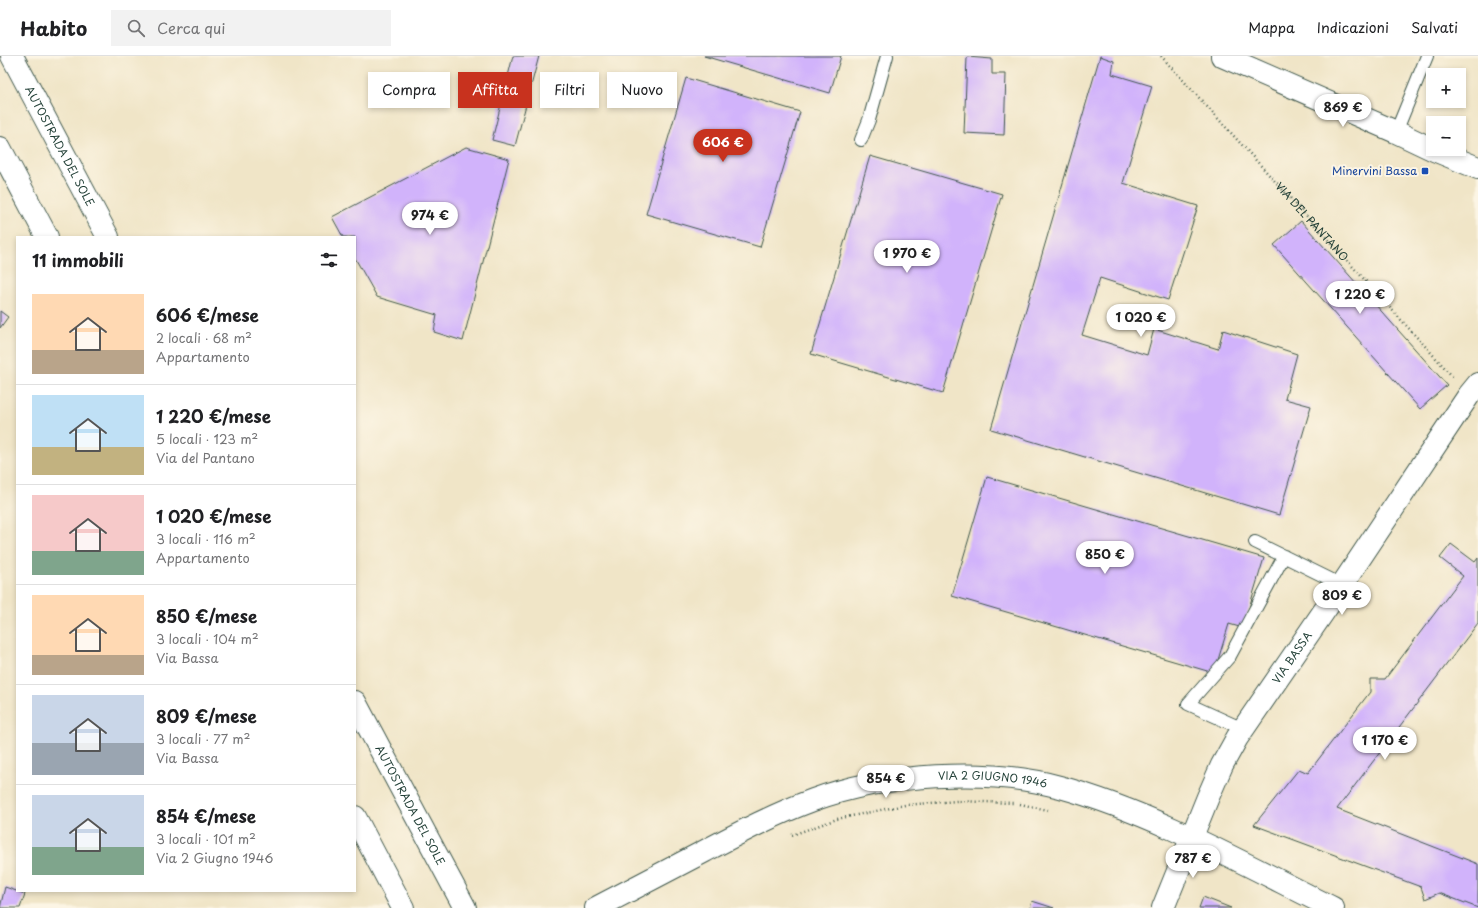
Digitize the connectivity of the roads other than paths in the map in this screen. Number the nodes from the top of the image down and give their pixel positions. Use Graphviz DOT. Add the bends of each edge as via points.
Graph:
graph roads {
  1 [pos="12,56"];
  2 [pos="887,56"];
  3 [pos="1222,56"];
  4 [pos="1427,56"];
  5 [pos="1396,132"];
  6 [pos="861,140"];
  7 [pos="0,148"];
  8 [pos="1478,168"];
  9 [pos="46,236"];
  10 [pos="107,236"];
  11 [pos="1475,394"];
  12 [pos="1255,542"];
  13 [pos="1284,556"];
  14 [pos="1342,585"];
  15 [pos="356,704"];
  16 [pos="1243,729"];
  17 [pos="356,819"];
  18 [pos="1191,838"];
  19 [pos="403,908"];
  20 [pos="466,908"];
  21 [pos="596,908"];
  22 [pos="1163,908"];
  23 [pos="1333,908"];
  1 -- 10 [label="main road, AUTOSTRADA DEL SOLE"];
  2 -- 6 [label="lane"];
  3 -- 5 [label="main road"];
  4 -- 5 [label="lane"];
  5 -- 8 [label="main road"];
  7 -- 9 [label="main road"];
  11 -- 14 [label="main road, VIA BASSA"];
  12 -- 13 [label="lane"];
  13 -- 14 [label="lane"];
  13 -- 16 [label="lane" via="1230,656 1188,704"];
  14 -- 16 [label="main road, VIA BASSA"];
  15 -- 20 [label="main road, AUTOSTRADA DEL SOLE"];
  16 -- 18 [label="main road, VIA BASSA" via="1222,765"];
  17 -- 19 [label="main road"];
  18 -- 21 [label="main road, VIA 2 GIUGNO 1946" via="1106,802 1039,783 956,776 895,780 835,793 788,809"];
  18 -- 22 [label="main road, VIA BASSA"];
  18 -- 23 [label="main road, VIA 2 GIUGNO 1946"];
}
